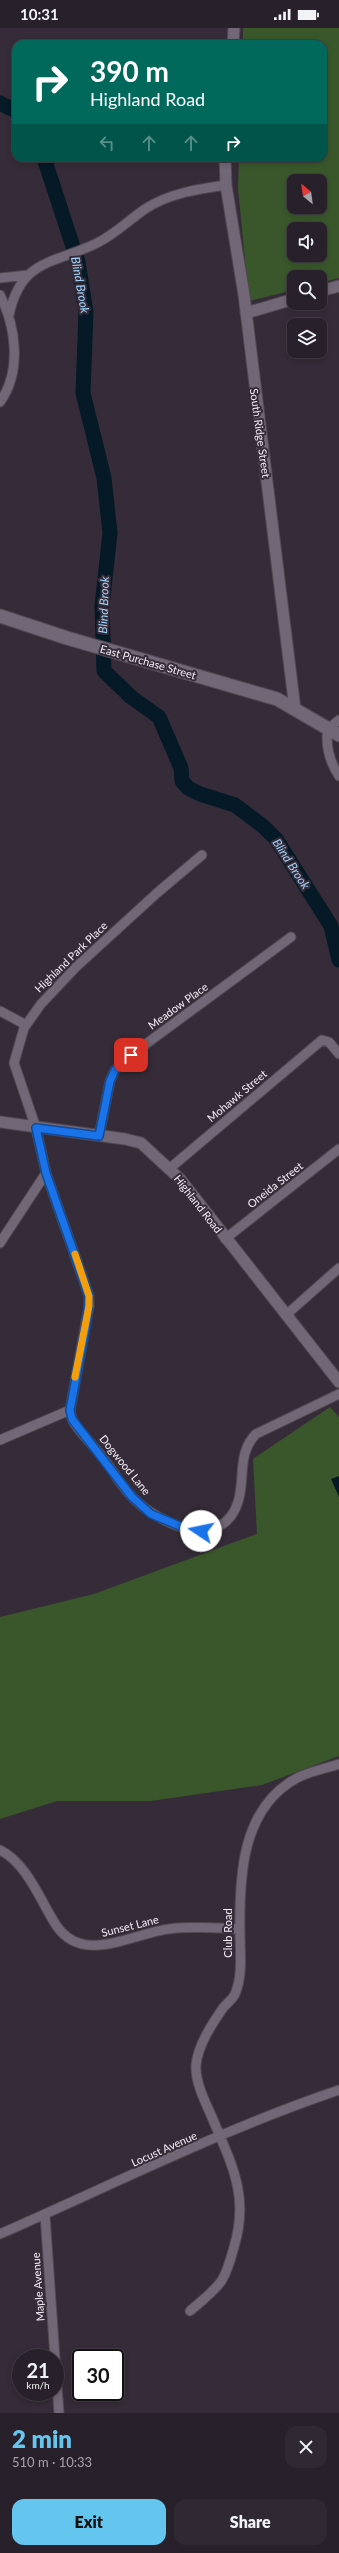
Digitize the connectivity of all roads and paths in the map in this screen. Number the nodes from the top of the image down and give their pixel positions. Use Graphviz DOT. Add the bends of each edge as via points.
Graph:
graph roads {
  1 [pos="234,28"];
  2 [pos="233,40"];
  3 [pos="225,162"];
  4 [pos="226,186"];
  5 [pos="28,275"];
  6 [pos="0,278"];
  7 [pos="339,286"];
  8 [pos="327,289"];
  9 [pos="0,295"];
  10 [pos="287,301"];
  11 [pos="246,313"];
  12 [pos="9,314"];
  13 [pos="0,402"];
  14 [pos="0,616"];
  15 [pos="295,709"];
  16 [pos="339,720"];
  17 [pos="334,732"];
  18 [pos="339,776"];
  19 [pos="202,855"];
  20 [pos="291,937"];
  21 [pos="0,1011"];
  22 [pos="26,1025"];
  23 [pos="339,1054"];
  24 [pos="0,1122"];
  25 [pos="36,1128"];
  26 [pos="99,1136"];
  27 [pos="339,1149"];
  28 [pos="169,1169"];
  29 [pos="46,1173"];
  30 [pos="225,1239"];
  31 [pos="0,1243"];
  32 [pos="339,1268"];
  33 [pos="286,1315"];
  34 [pos="339,1382"];
  35 [pos="339,1394"];
  36 [pos="70,1410"];
  37 [pos="0,1440"];
  38 [pos="339,1764"];
  39 [pos="0,1850"];
  40 [pos="240,1929"];
  41 [pos="339,2090"];
  42 [pos="220,2137"];
  43 [pos="45,2215"];
  44 [pos="0,2234"];
  45 [pos="190,2311"];
  46 [pos="54,2349"];
  47 [pos="58,2401"];
  48 [pos="59,2413"];
  1 -- 2 [label="street"];
  3 -- 4 [label="street, South Ridge Street"];
  4 -- 5 [label="street" via="180,193 161,200 96,244 48,261"];
  4 -- 11 [label="street, South Ridge Street"];
  5 -- 6 [label="street"];
  5 -- 12 [label="street" via="18,288"];
  7 -- 8 [label="street"];
  9 -- 12 [label="street"];
  10 -- 11 [label="street"];
  11 -- 15 [label="street, South Ridge Street"];
  12 -- 13 [label="street" via="15,356 10,384"];
  14 -- 15 [label="main road, East Purchase Street" via="91,646 261,694"];
  15 -- 17 [label="main road, East Purchase Street"];
  16 -- 17 [label="street"];
  17 -- 18 [label="street" via="327,737 331,762"];
  19 -- 22 [label="street, Highland Park Place" via="76,968 41,1004"];
  20 -- 26 [label="street, Meadow Place" via="131,1055 115,1070 110,1081"];
  21 -- 22 [label="street"];
  22 -- 25 [label="street, Highland Park Place" via="14,1063"];
  23 -- 28 [label="street, Mohawk Street" via="329,1042 320,1041"];
  24 -- 25 [label="street, Highland Road"];
  25 -- 26 [label="street, Highland Road"];
  25 -- 29 [label="street"];
  26 -- 28 [label="street, Highland Road" via="141,1144"];
  27 -- 30 [label="street, Oneida Street"];
  28 -- 30 [label="street, Highland Road" via="180,1179"];
  29 -- 31 [label="street"];
  29 -- 36 [label="street" via="89,1296"];
  30 -- 33 [label="street, Highland Road"];
  32 -- 33 [label="street"];
  33 -- 34 [label="street, Highland Road"];
  35 -- 36 [label="street, Dogwood Lane" via="256,1434 249,1441 243,1455 238,1505 231,1516 216,1527 201,1531 167,1522 151,1514 132,1497 103,1457 75,1425"];
  36 -- 37 [label="street"];
  38 -- 40 [label="street, Club Road" via="308,1773 287,1785 269,1800 258,1817 247,1845 240,1889"];
  39 -- 40 [label="street, Sunset Lane" via="26,1875 61,1932 79,1943 108,1946 142,1934 169,1929"];
  40 -- 42 [label="street, Club Road" via="240,1973 235,1994 223,2008 200,2048 196,2066 198,2079"];
  41 -- 42 [label="street, Locust Avenue" via="305,2101"];
  42 -- 43 [label="street, Locust Avenue"];
  42 -- 45 [label="street, Club Road" via="240,2189 241,2214 237,2238 221,2281"];
  43 -- 44 [label="street, Locust Avenue"];
  43 -- 46 [label="street, Maple Avenue"];
  47 -- 48 [label="street, Maple Avenue"];
}
